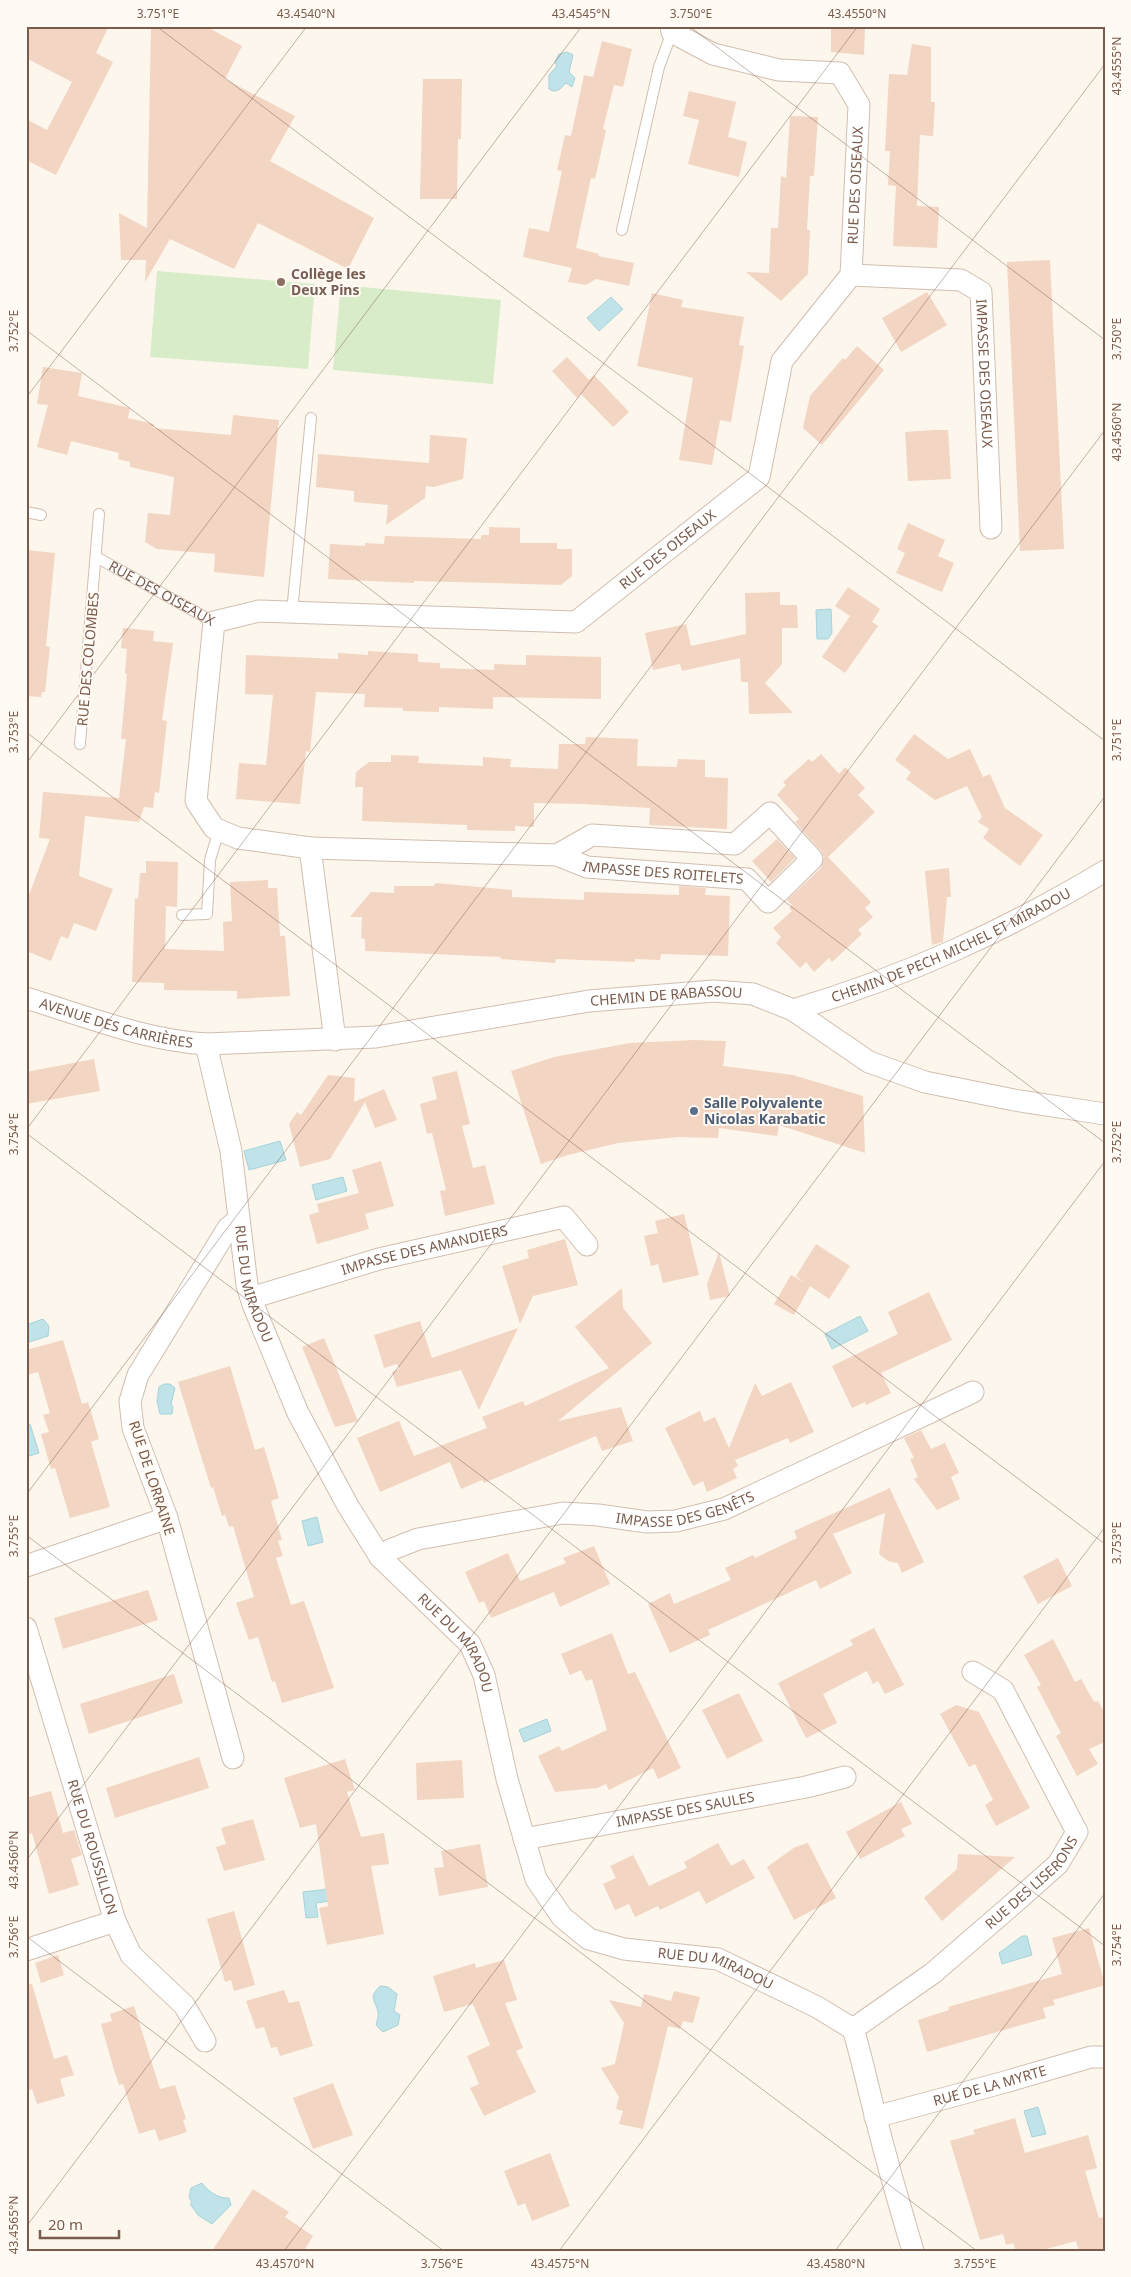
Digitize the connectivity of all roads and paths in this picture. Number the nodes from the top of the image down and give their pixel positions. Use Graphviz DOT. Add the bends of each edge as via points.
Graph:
graph roads {
  1 [pos="671,29"];
  2 [pos="622,230"];
  3 [pos="851,275"];
  4 [pos="312,418"];
  5 [pos="26,512"];
  6 [pos="99,514"];
  7 [pos="41,515"];
  8 [pos="991,528"];
  9 [pos="96,557"];
  10 [pos="292,612"];
  11 [pos="214,622"];
  12 [pos="80,744"];
  13 [pos="220,830"];
  14 [pos="310,848"];
  15 [pos="557,855"];
  16 [pos="1105,871"];
  17 [pos="182,915"];
  18 [pos="26,998"];
  19 [pos="793,1010"];
  20 [pos="335,1040"];
  21 [pos="206,1044"];
  22 [pos="1105,1114"];
  23 [pos="238,1220"];
  24 [pos="587,1245"];
  25 [pos="251,1298"];
  26 [pos="973,1392"];
  27 [pos="167,1518"];
  28 [pos="380,1556"];
  29 [pos="26,1566"];
  30 [pos="26,1628"];
  31 [pos="973,1672"];
  32 [pos="233,1758"];
  33 [pos="846,1777"];
  34 [pos="524,1838"];
  35 [pos="115,1921"];
  36 [pos="26,1950"];
  37 [pos="853,2029"];
  38 [pos="205,2040"];
  39 [pos="1105,2057"];
  40 [pos="876,2117"];
  41 [pos="913,2251"];
  1 -- 2 [label="lane" via="659,67"];
  1 -- 3 [label="street, RUE DES OISEAUX" via="713,54 779,70 840,73 859,104"];
  3 -- 8 [label="street, IMPASSE DES OISEAUX" via="961,280 981,292"];
  3 -- 10 [label="street, RUE DES OISEAUX" via="782,361 759,477 576,622"];
  4 -- 10 [label="lane"];
  5 -- 7 [label="lane"];
  6 -- 9 [label="lane, RUE DES COLOMBES"];
  9 -- 11 [label="lane, RUE DES OISEAUX"];
  9 -- 12 [label="lane, RUE DES COLOMBES"];
  10 -- 11 [label="street, RUE DES OISEAUX" via="259,612"];
  11 -- 13 [label="street" via="196,801 214,828"];
  13 -- 14 [label="street, IMPASSE DES ROITELETS" via="238,838"];
  13 -- 17 [label="lane" via="210,860 206,914"];
  14 -- 15 [label="street, IMPASSE DES ROITELETS"];
  14 -- 20 [label="street"];
  15 -- 15 [label="street, IMPASSE DES ROITELETS" via="587,867 747,879 768,902 812,860 770,813 735,844 592,835"];
  16 -- 19 [label="street, CHEMIN DE PECH MICHEL ET MIRADOU" via="1041,910 960,950 913,970"];
  18 -- 21 [label="street, AVENUE DES CARRIÈRES" via="140,1033 178,1042"];
  19 -- 20 [label="street, CHEMIN DE RABASSOU" via="753,994 714,991 589,1001 376,1037"];
  19 -- 22 [label="street, CHEMIN DE RABASSOU" via="869,1062 925,1082"];
  20 -- 21 [label="street, CHEMIN DE RABASSOU"];
  21 -- 23 [label="street, RUE DU MIRADOU" via="230,1151"];
  23 -- 25 [label="street, RUE DU MIRADOU"];
  23 -- 27 [label="street, RUE DE LORRAINE" via="228,1228 138,1375 130,1401 134,1428"];
  24 -- 25 [label="street, IMPASSE DES AMANDIERS" via="564,1217 379,1259"];
  25 -- 28 [label="street, RUE DU MIRADOU" via="298,1413 348,1506"];
  26 -- 28 [label="street, IMPASSE DES GENÊTS" via="724,1509 676,1521 647,1522 563,1513 418,1539"];
  27 -- 29 [label="street"];
  27 -- 32 [label="street, RUE DE LORRAINE"];
  28 -- 34 [label="street, RUE DU MIRADOU" via="470,1644 484,1675"];
  30 -- 35 [label="street, RUE DU ROUSSILLON"];
  31 -- 37 [label="street, RUE DES LISERONS" via="1003,1690 1077,1832 1058,1864 1014,1903 933,1973"];
  33 -- 34 [label="street, IMPASSE DES SAULES"];
  34 -- 37 [label="street, RUE DU MIRADOU" via="536,1879 562,1917 589,1939 624,1949 718,1959 817,2007"];
  35 -- 36 [label="street"];
  35 -- 38 [label="street, RUE DU ROUSSILLON" via="131,1955 184,2005"];
  37 -- 40 [label="street"];
  39 -- 40 [label="street, RUE DE LA MYRTE" via="1091,2057"];
  40 -- 41 [label="street"];
}
